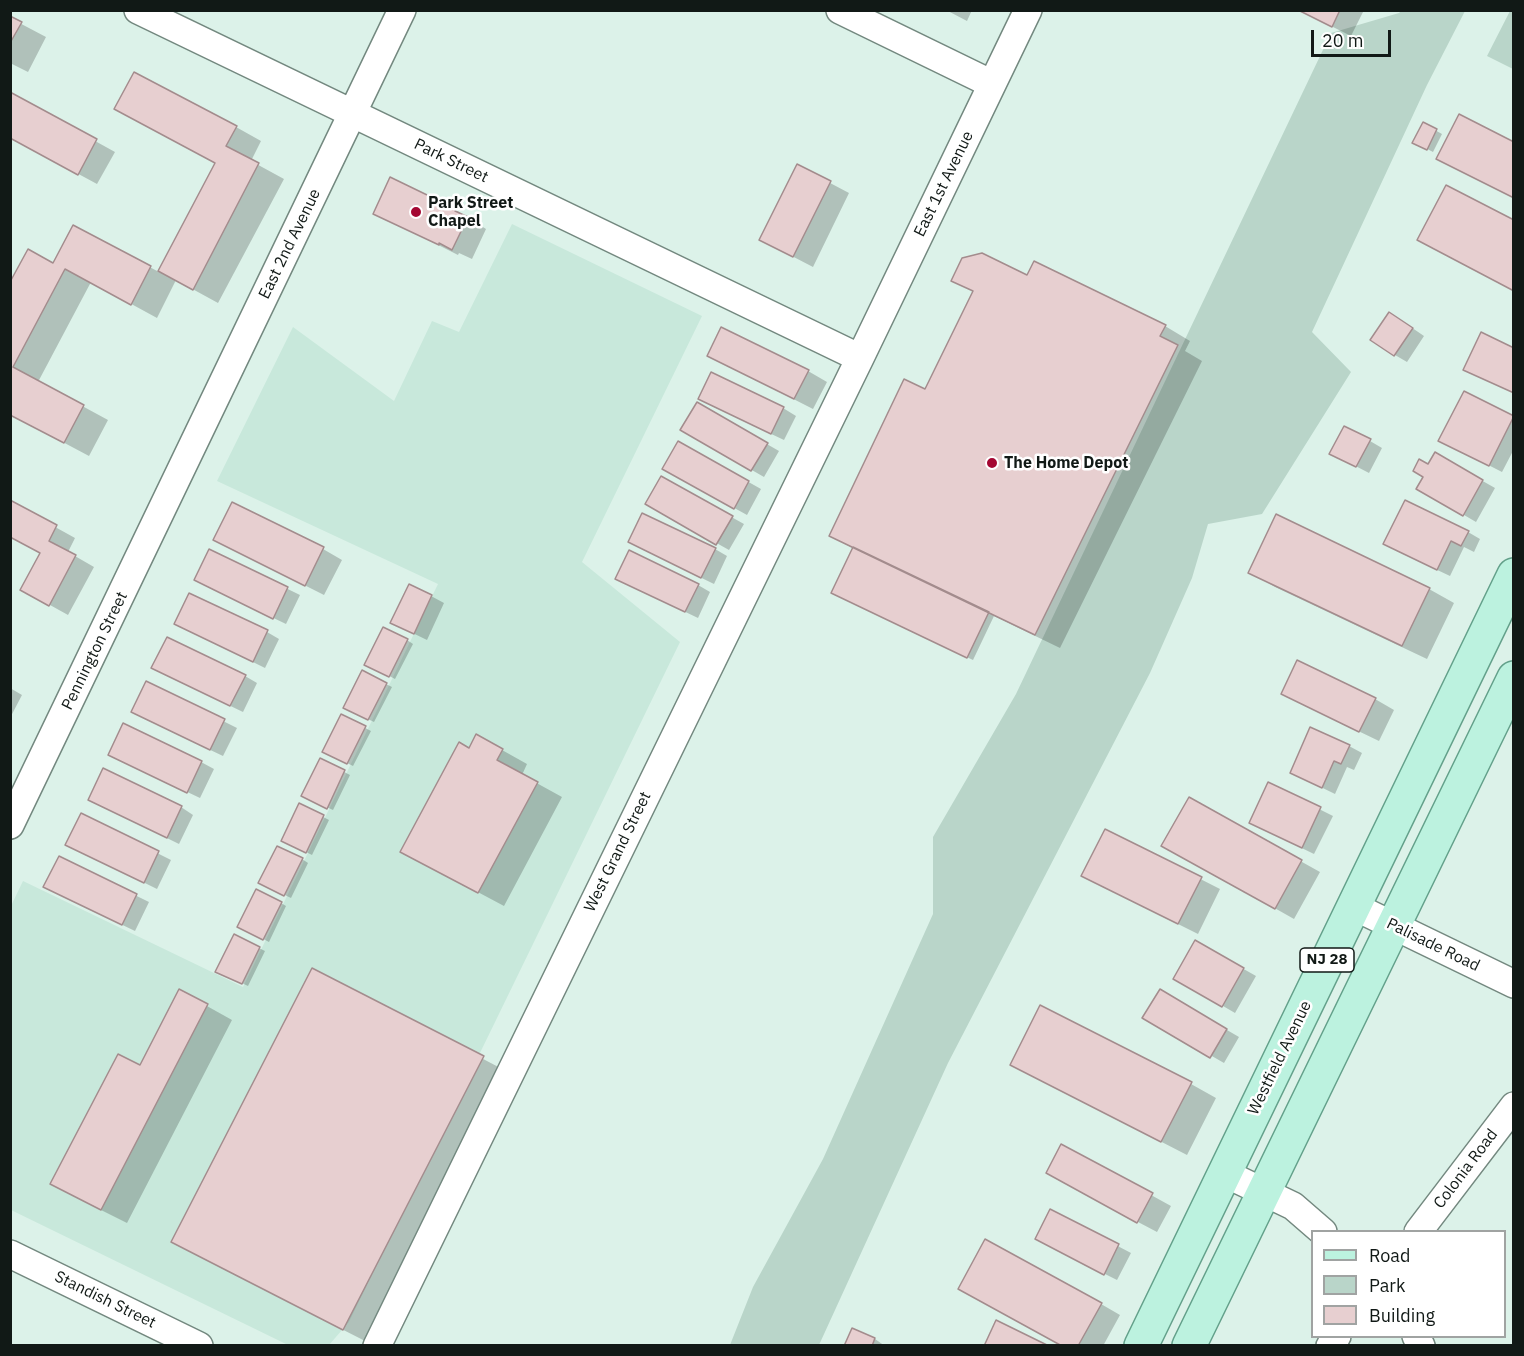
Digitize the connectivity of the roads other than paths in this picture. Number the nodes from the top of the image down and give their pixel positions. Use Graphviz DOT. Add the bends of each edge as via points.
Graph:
graph roads {
  1 [pos="138,10"];
  2 [pos="402,10"];
  3 [pos="840,10"];
  4 [pos="1028,10"];
  5 [pos="992,84"];
  6 [pos="353,114"];
  7 [pos="861,358"];
  8 [pos="178,478"];
  9 [pos="1514,575"];
  10 [pos="1514,678"];
  11 [pos="10,825"];
  12 [pos="1353,906"];
  13 [pos="1393,926"];
  14 [pos="1514,984"];
  15 [pos="1514,1106"];
  16 [pos="1224,1173"];
  17 [pos="1264,1191"];
  18 [pos="1321,1230"];
  19 [pos="1420,1230"];
  20 [pos="10,1254"];
  21 [pos="199,1346"];
  22 [pos="376,1346"];
  23 [pos="1140,1346"];
  24 [pos="1189,1346"];
  1 -- 6 [label="street, Park Street"];
  2 -- 6 [label="street, East 2nd Avenue"];
  3 -- 5 [label="street"];
  4 -- 5 [label="street, East 1st Avenue"];
  5 -- 7 [label="street, East 1st Avenue"];
  6 -- 7 [label="street, Park Street"];
  6 -- 8 [label="street, East 2nd Avenue"];
  7 -- 22 [label="street, West Grand Street"];
  8 -- 11 [label="street, Pennington Street"];
  9 -- 12 [label="main road, Westfield Avenue / NJ 28"];
  10 -- 13 [label="main road, NJ 28"];
  12 -- 13 [label="street, Palisade Road"];
  12 -- 16 [label="main road, Westfield Avenue / NJ 28"];
  13 -- 14 [label="street, Palisade Road"];
  13 -- 17 [label="main road, NJ 28"];
  15 -- 19 [label="street, Colonia Road"];
  16 -- 17 [label="street"];
  16 -- 23 [label="main road, Westfield Avenue / NJ 28"];
  17 -- 18 [label="street" via="1293,1206"];
  17 -- 24 [label="main road, NJ 28"];
  20 -- 21 [label="street, Standish Street"];
}
